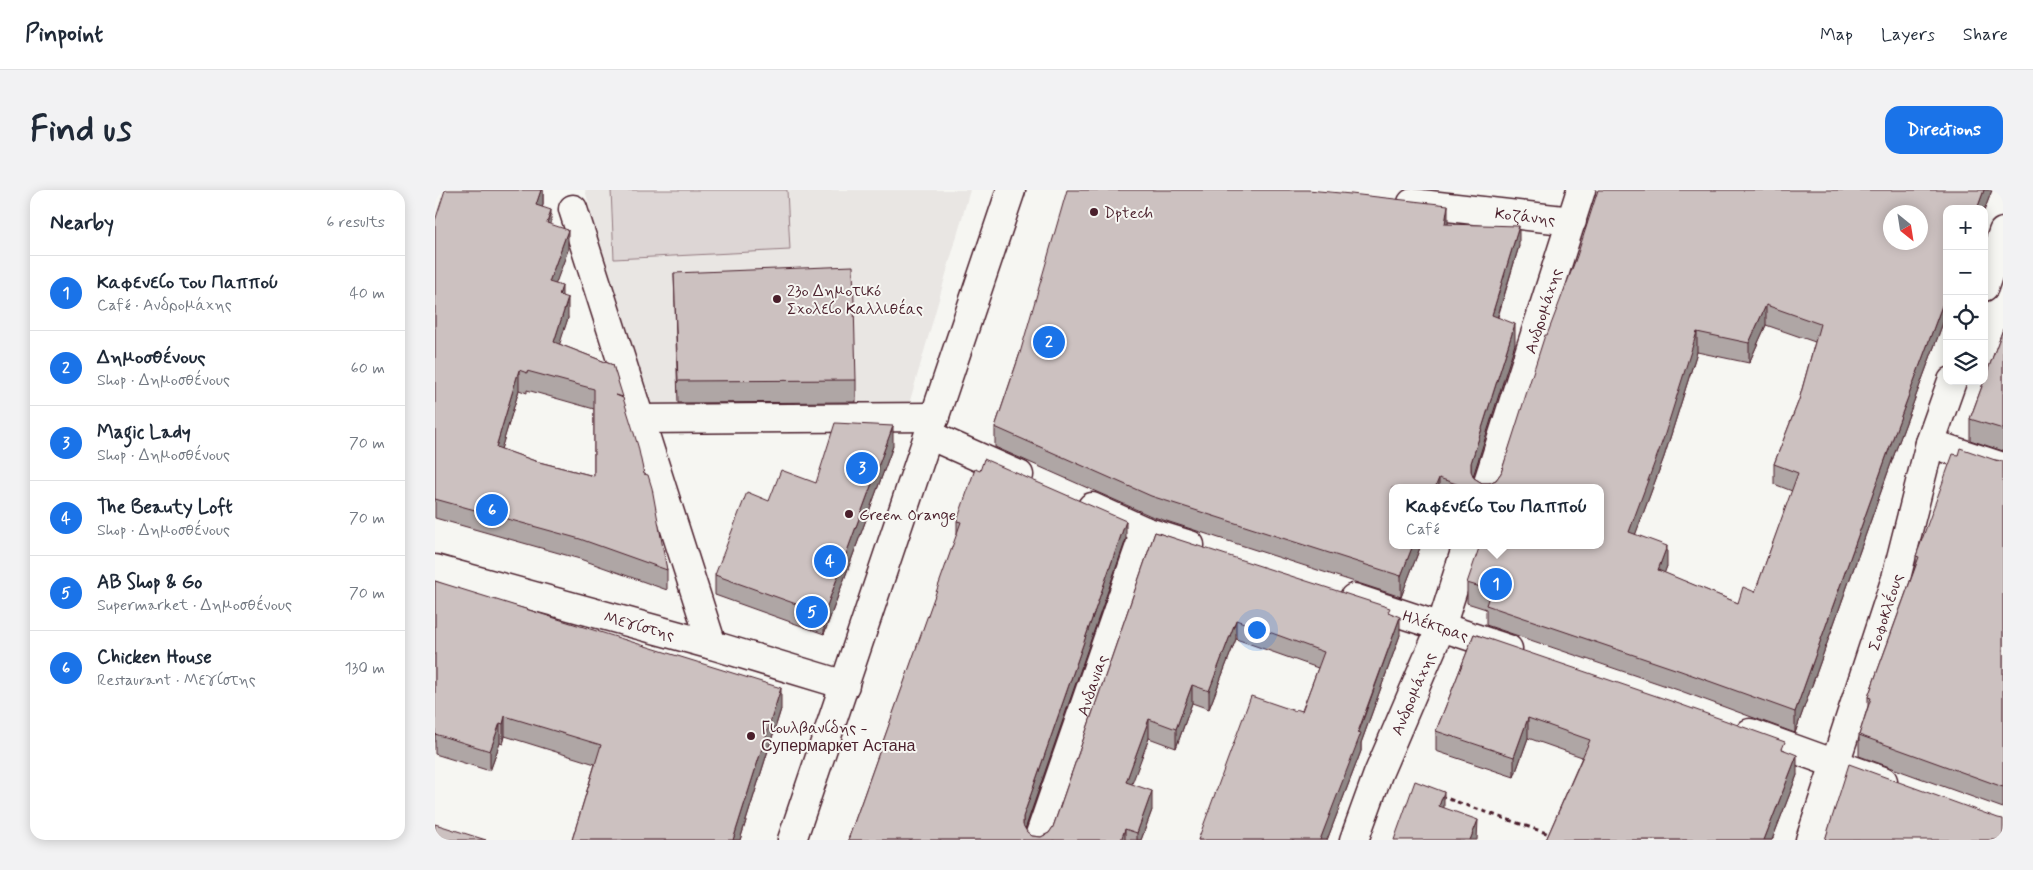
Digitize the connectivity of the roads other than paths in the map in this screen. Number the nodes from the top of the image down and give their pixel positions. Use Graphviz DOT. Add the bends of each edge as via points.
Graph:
graph roads {
  1 [pos="1011,190"];
  2 [pos="1581,190"];
  3 [pos="1386,200"];
  4 [pos="573,209"];
  5 [pos="1572,221"];
  6 [pos="2003,232"];
  7 [pos="1988,275"];
  8 [pos="1951,385"];
  9 [pos="639,419"];
  10 [pos="932,426"];
  11 [pos="1930,443"];
  12 [pos="2003,467"];
  13 [pos="1487,484"];
  14 [pos="1046,487"];
  15 [pos="1073,499"];
  16 [pos="1145,531"];
  17 [pos="1466,549"];
  18 [pos="1210,552"];
  19 [pos="435,569"];
  20 [pos="1331,590"];
  21 [pos="1441,626"];
  22 [pos="712,645"];
  23 [pos="1535,658"];
  24 [pos="845,685"];
  25 [pos="1722,723"];
  26 [pos="1835,764"];
  27 [pos="1909,791"];
  28 [pos="792,840"];
  29 [pos="1038,840"];
  30 [pos="1354,840"];
  31 [pos="1810,840"];
  1 -- 10 [label="street"];
  2 -- 5 [label="street, Ανδρομάχης"];
  3 -- 5 [label="street, Κοζάνης"];
  4 -- 9 [label="street"];
  5 -- 13 [label="street, Ανδρομάχης"];
  6 -- 7 [label="street"];
  8 -- 11 [label="street, Σοφοκλέους"];
  9 -- 10 [label="street"];
  9 -- 22 [label="street"];
  10 -- 14 [label="street"];
  10 -- 24 [label="street"];
  11 -- 12 [label="street"];
  11 -- 26 [label="street, Σοφοκλέους" via="1896,578"];
  15 -- 16 [label="street"];
  16 -- 18 [label="street"];
  16 -- 29 [label="street, Ανδανiας"];
  17 -- 21 [label="street, Ανδρομάχης"];
  19 -- 22 [label="street, Μεγίστης"];
  20 -- 21 [label="street, Ηλέκτρας"];
  21 -- 23 [label="street, Ηλέκτρας"];
  21 -- 30 [label="street, Ανδρομάχης" via="1378,774"];
  22 -- 24 [label="street, Μεγίστης"];
  24 -- 28 [label="street"];
  25 -- 26 [label="street"];
  26 -- 27 [label="street"];
  26 -- 31 [label="street, Σοφοκλέους"];
}
